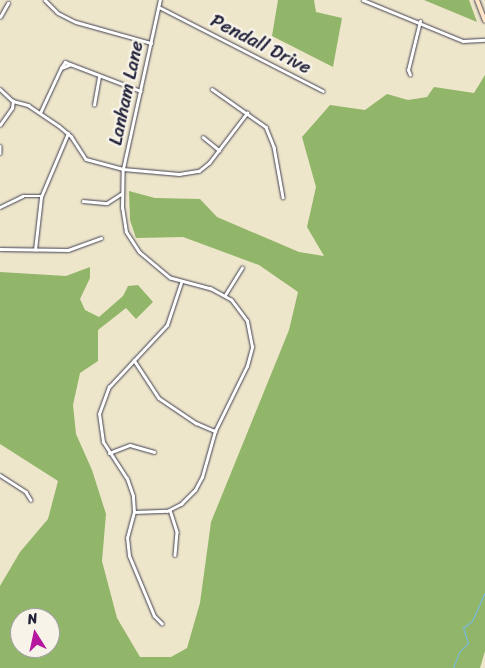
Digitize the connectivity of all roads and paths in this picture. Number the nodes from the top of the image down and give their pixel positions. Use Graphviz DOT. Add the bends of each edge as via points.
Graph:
graph roads {
  1 [pos="45,0"];
  2 [pos="160,0"];
  3 [pos="362,0"];
  4 [pos="477,0"];
  5 [pos="8,3"];
  6 [pos="159,8"];
  7 [pos="0,17"];
  8 [pos="420,21"];
  9 [pos="485,21"];
  10 [pos="485,40"];
  11 [pos="151,43"];
  12 [pos="410,75"];
  13 [pos="99,77"];
  14 [pos="0,89"];
  15 [pos="212,89"];
  16 [pos="141,90"];
  17 [pos="323,91"];
  18 [pos="13,101"];
  19 [pos="94,105"];
  20 [pos="40,113"];
  21 [pos="247,114"];
  22 [pos="0,125"];
  23 [pos="68,133"];
  24 [pos="203,138"];
  25 [pos="0,146"];
  26 [pos="219,150"];
  27 [pos="0,153"];
  28 [pos="123,169"];
  29 [pos="122,194"];
  30 [pos="41,197"];
  31 [pos="283,197"];
  32 [pos="83,201"];
  33 [pos="0,207"];
  34 [pos="101,238"];
  35 [pos="0,249"];
  36 [pos="35,250"];
  37 [pos="242,268"];
  38 [pos="181,283"];
  39 [pos="224,294"];
  40 [pos="134,360"];
  41 [pos="215,431"];
  42 [pos="154,452"];
  43 [pos="109,453"];
  44 [pos="0,475"];
  45 [pos="31,500"];
  46 [pos="170,510"];
  47 [pos="134,512"];
  48 [pos="175,555"];
  49 [pos="162,624"];
  1 -- 11 [label="street" via="58,13 76,22"];
  2 -- 6 [label="street, Lanham Lane"];
  3 -- 8 [label="street"];
  4 -- 9 [label="main road"];
  5 -- 7 [label="street"];
  6 -- 11 [label="street, Lanham Lane"];
  6 -- 17 [label="street, Pendall Drive"];
  8 -- 10 [label="street" via="463,41"];
  8 -- 12 [label="street" via="408,70"];
  11 -- 16 [label="street, Lanham Lane"];
  13 -- 16 [label="street"];
  13 -- 19 [label="street"];
  13 -- 20 [label="street" via="69,65 61,68 49,100"];
  14 -- 18 [label="street"];
  15 -- 21 [label="street"];
  16 -- 28 [label="street, Lanham Lane"];
  18 -- 20 [label="street"];
  18 -- 22 [label="street"];
  20 -- 23 [label="street"];
  21 -- 26 [label="street"];
  21 -- 31 [label="street" via="266,127 274,147"];
  23 -- 28 [label="street" via="86,159"];
  23 -- 30 [label="street"];
  24 -- 26 [label="street"];
  25 -- 27 [label="street"];
  26 -- 28 [label="street" via="199,171 179,174"];
  28 -- 29 [label="street, Lanham Lane"];
  29 -- 32 [label="street" via="107,203"];
  29 -- 38 [label="street, Lanham Lane" via="123,222 128,237 163,274"];
  30 -- 33 [label="street" via="23,196"];
  30 -- 36 [label="street"];
  34 -- 36 [label="street" via="75,248"];
  35 -- 36 [label="street"];
  37 -- 39 [label="street"];
  38 -- 39 [label="street"];
  38 -- 40 [label="street" via="167,325"];
  39 -- 41 [label="street" via="245,316 252,347 247,366"];
  40 -- 41 [label="street" via="160,398 196,423"];
  40 -- 43 [label="street" via="109,387 100,407 101,434"];
  41 -- 46 [label="street" via="195,490"];
  42 -- 43 [label="street" via="130,445"];
  43 -- 47 [label="street" via="130,485"];
  44 -- 45 [label="street" via="26,492"];
  46 -- 47 [label="street"];
  46 -- 48 [label="street" via="178,535"];
  47 -- 49 [label="street" via="127,538 128,553 154,616"];
}
